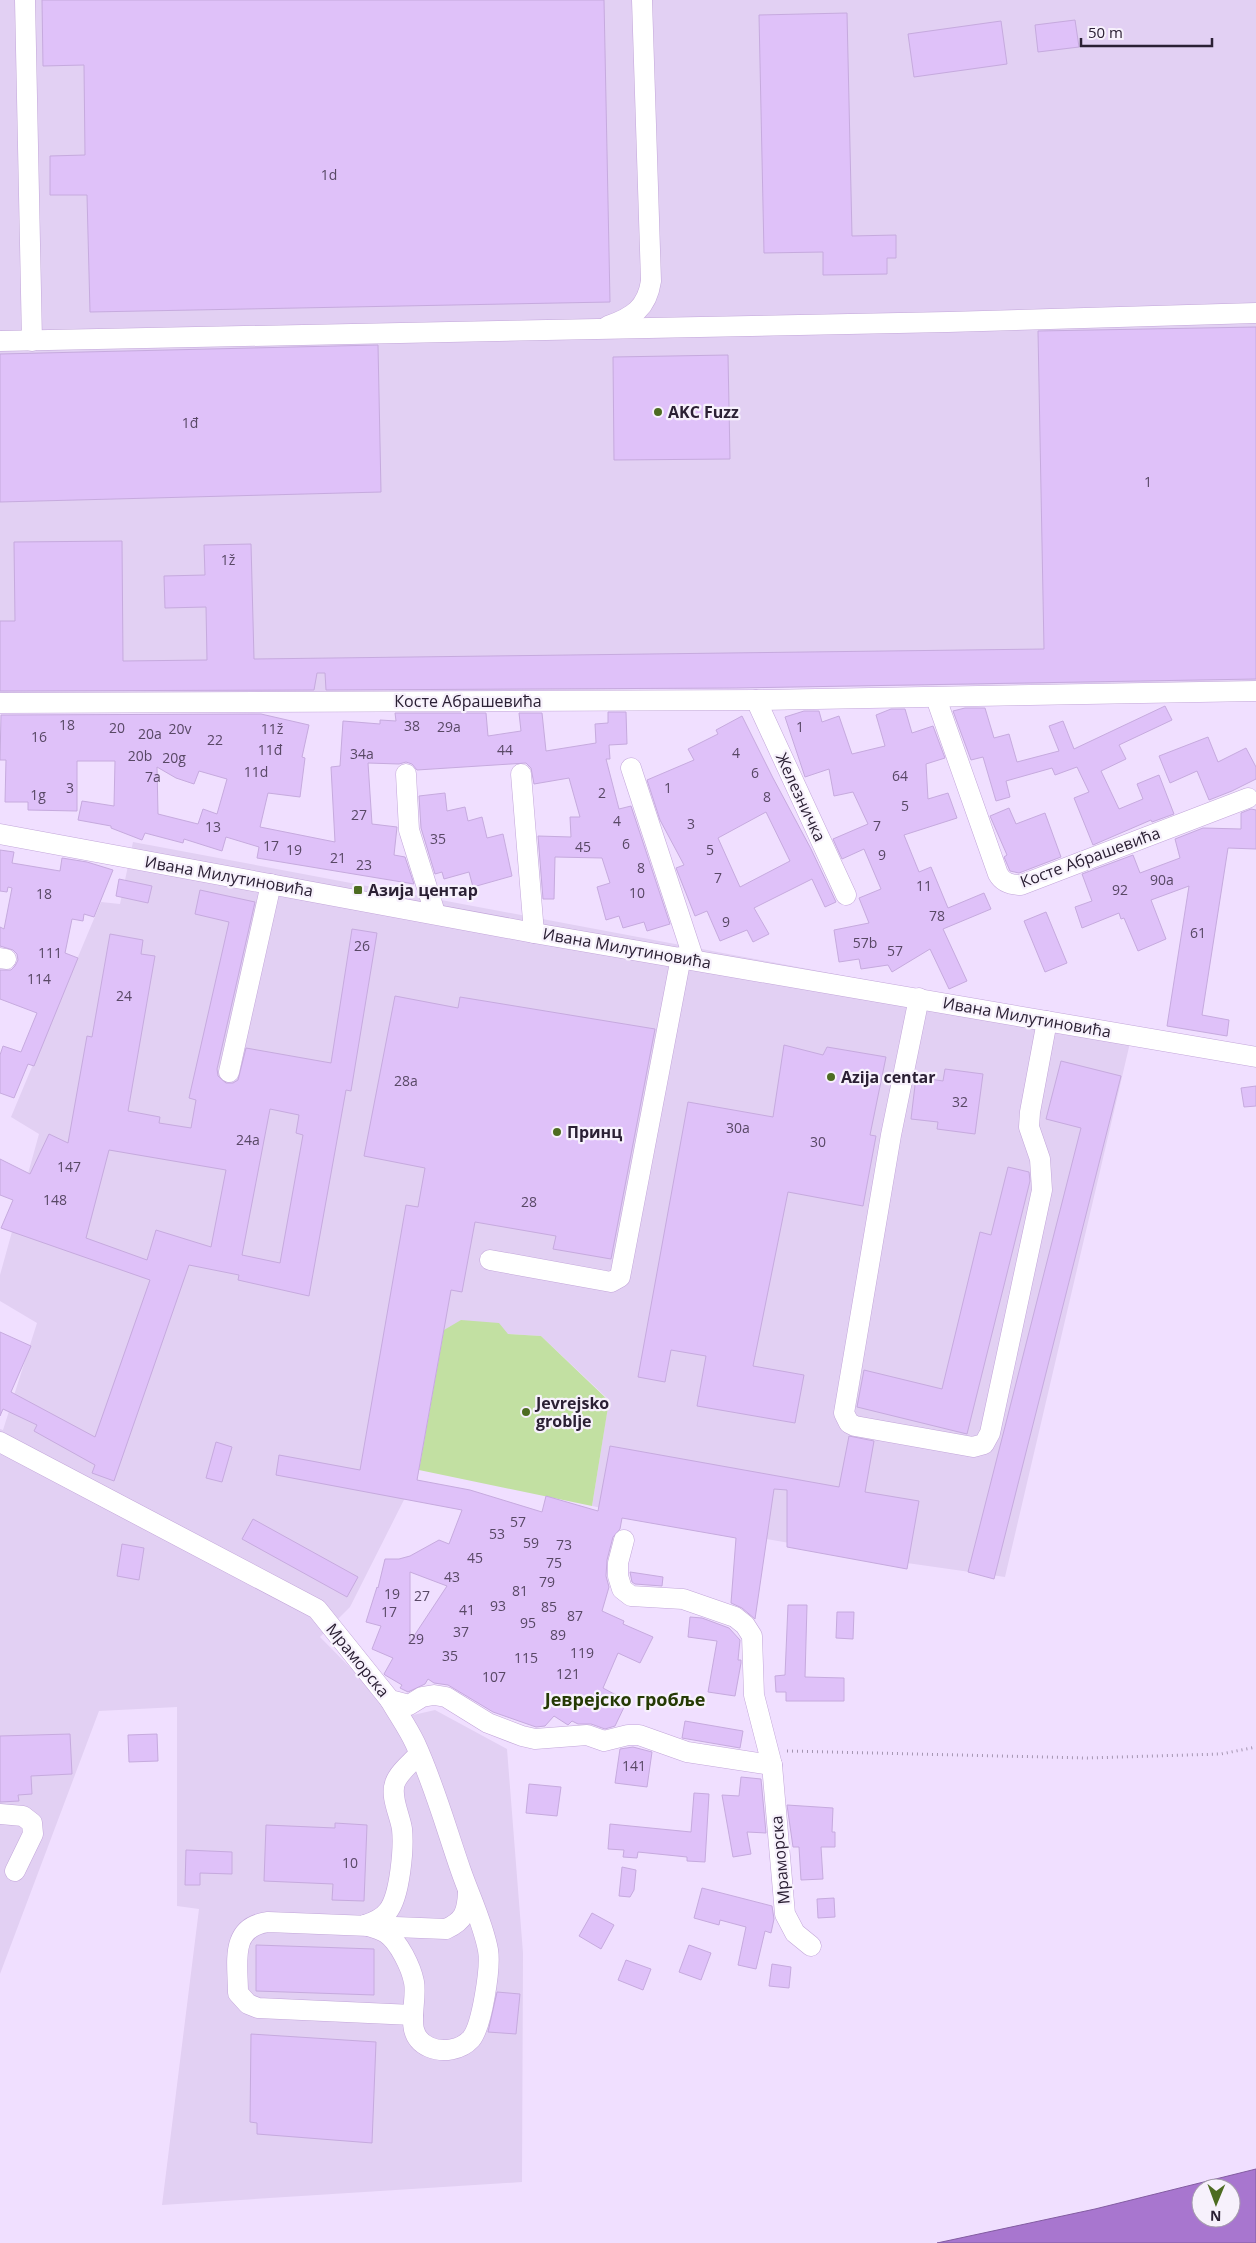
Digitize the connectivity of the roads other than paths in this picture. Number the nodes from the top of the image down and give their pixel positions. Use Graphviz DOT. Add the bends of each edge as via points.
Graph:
graph roads {
  1 [pos="25,0"];
  2 [pos="642,0"];
  3 [pos="1256,313"];
  4 [pos="601,329"];
  5 [pos="0,341"];
  6 [pos="32,341"];
  7 [pos="1256,692"];
  8 [pos="936,698"];
  9 [pos="756,700"];
  10 [pos="0,703"];
  11 [pos="631,768"];
  12 [pos="406,774"];
  13 [pos="521,774"];
  14 [pos="1248,798"];
  15 [pos="0,834"];
  16 [pos="271,884"];
  17 [pos="846,895"];
  18 [pos="435,913"];
  19 [pos="534,933"];
  20 [pos="687,958"];
  21 [pos="919,998"];
  22 [pos="1047,1021"];
  23 [pos="1256,1057"];
  24 [pos="229,1072"];
  25 [pos="490,1260"];
  26 [pos="0,1442"];
  27 [pos="624,1540"];
  28 [pos="390,1700"];
  29 [pos="419,1754"];
  30 [pos="770,1757"];
  31 [pos="0,1814"];
  32 [pos="15,1872"];
  33 [pos="468,1892"];
  34 [pos="365,1925"];
  35 [pos="811,1946"];
  36 [pos="413,2015"];
  1 -- 6 [label="street"];
  2 -- 4 [label="street" via="650,288 643,305 632,315"];
  3 -- 4 [label="street"];
  4 -- 6 [label="street"];
  5 -- 6 [label="street"];
  7 -- 8 [label="street, Косте Абрашевића"];
  8 -- 9 [label="street, Косте Абрашевића"];
  8 -- 14 [label="street, Косте Абрашевића" via="998,874 1007,884 1021,885"];
  9 -- 10 [label="street, Косте Абрашевића"];
  9 -- 17 [label="street, Железничка"];
  11 -- 20 [label="street"];
  12 -- 18 [label="street" via="409,830"];
  13 -- 19 [label="street"];
  15 -- 16 [label="street, Ивана Милутиновића"];
  16 -- 18 [label="street, Ивана Милутиновића"];
  16 -- 24 [label="street"];
  18 -- 19 [label="street, Ивана Милутиновића"];
  19 -- 20 [label="street, Ивана Милутиновића"];
  20 -- 21 [label="street, Ивана Милутиновића"];
  20 -- 25 [label="street" via="620,1278 611,1282"];
  21 -- 22 [label="street, Ивана Милутиновића"];
  21 -- 22 [label="street" via="891,1135 844,1412 849,1423 855,1426 973,1447 984,1444 990,1433 1042,1190 1040,1159 1030,1127 1030,1112"];
  22 -- 23 [label="street, Ивана Милутиновића"];
  26 -- 28 [label="street, Мраморска" via="317,1608"];
  27 -- 30 [label="street, Мраморска" via="618,1576 622,1588 631,1596 683,1599 735,1617 745,1625 752,1636 754,1695"];
  28 -- 29 [label="street"];
  28 -- 30 [label="street, Мраморска" via="409,1706 422,1697 446,1697 488,1723 535,1738 587,1735 604,1741 639,1735 688,1752"];
  29 -- 33 [label="street"];
  29 -- 34 [label="street" via="394,1787 402,1830 396,1893 388,1911 376,1922"];
  30 -- 35 [label="street, Мраморска" via="785,1914 794,1933"];
  31 -- 32 [label="street" via="23,1816 32,1823 33,1834"];
  33 -- 34 [label="street" via="463,1919 446,1929"];
  33 -- 36 [label="street" via="484,1936 489,1962 476,2033 455,2049 429,2047 416,2036"];
  34 -- 36 [label="street" via="390,1936 408,1966 414,1983"];
  34 -- 36 [label="street" via="268,1922 249,1926 238,1944 238,1993 248,2004 258,2008"];
}
